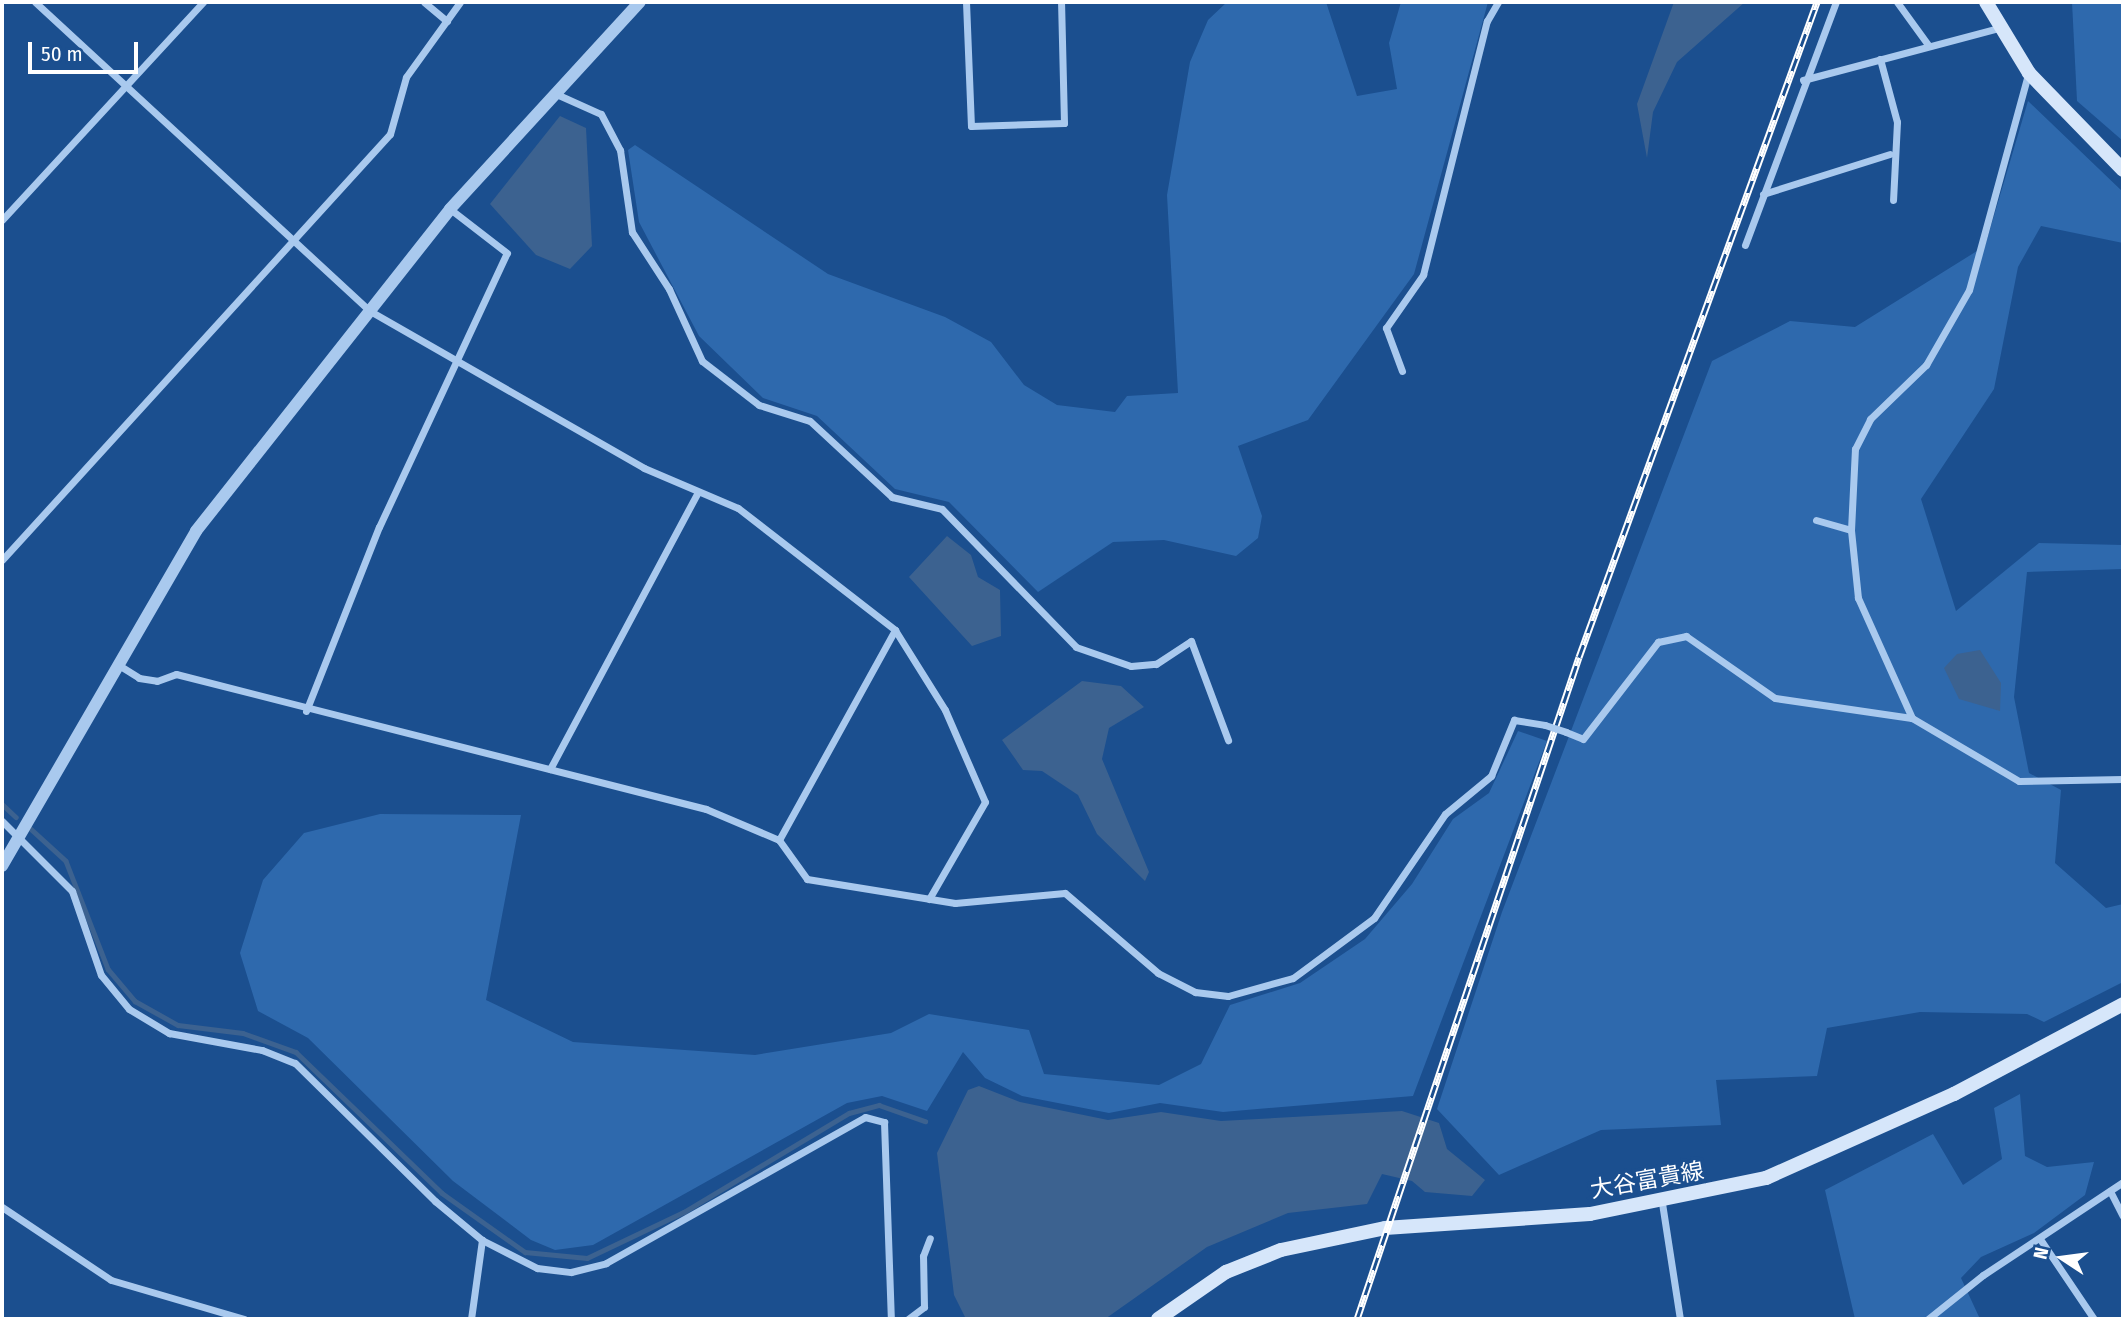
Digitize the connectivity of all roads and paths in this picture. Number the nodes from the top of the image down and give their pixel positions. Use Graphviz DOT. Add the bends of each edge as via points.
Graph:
graph roads {
  1 [pos="35,2"];
  2 [pos="203,2"];
  3 [pos="424,2"];
  4 [pos="460,2"];
  5 [pos="640,2"];
  6 [pos="966,2"];
  7 [pos="1061,2"];
  8 [pos="1498,2"];
  9 [pos="1836,2"];
  10 [pos="1897,2"];
  11 [pos="1986,2"];
  12 [pos="446,21"];
  13 [pos="1999,27"];
  14 [pos="1929,46"];
  15 [pos="1880,59"];
  16 [pos="2029,73"];
  17 [pos="1803,80"];
  18 [pos="124,86"];
  19 [pos="551,92"];
  20 [pos="1890,154"];
  21 [pos="2123,170"];
  22 [pos="1763,194"];
  23 [pos="1893,200"];
  24 [pos="450,209"];
  25 [pos="2,220"];
  26 [pos="293,242"];
  27 [pos="1745,245"];
  28 [pos="370,311"];
  29 [pos="458,364"];
  30 [pos="1402,371"];
  31 [pos="697,494"];
  32 [pos="1816,520"];
  33 [pos="1850,530"];
  34 [pos="2,560"];
  35 [pos="895,630"];
  36 [pos="116,664"];
  37 [pos="306,711"];
  38 [pos="1912,718"];
  39 [pos="1228,740"];
  40 [pos="550,769"];
  41 [pos="2123,779"];
  42 [pos="2,821"];
  43 [pos="19,836"];
  44 [pos="779,840"];
  45 [pos="2,866"];
  46 [pos="929,899"];
  47 [pos="2123,1004"];
  48 [pos="2123,1182"];
  49 [pos="2109,1191"];
  50 [pos="1662,1203"];
  51 [pos="2,1207"];
  52 [pos="2123,1216"];
  53 [pos="930,1238"];
  54 [pos="2039,1239"];
  55 [pos="482,1241"];
  56 [pos="244,1319"];
  57 [pos="471,1319"];
  58 [pos="891,1319"];
  59 [pos="908,1319"];
  60 [pos="1158,1319"];
  61 [pos="1680,1319"];
  62 [pos="1928,1319"];
  63 [pos="2094,1319"];
  1 -- 18 [label="street"];
  2 -- 18 [label="street"];
  3 -- 12 [label="street"];
  4 -- 12 [label="street"];
  5 -- 19 [label="street"];
  6 -- 7 [label="street" via="971,126 1064,123"];
  8 -- 30 [label="street" via="1487,21 1423,275 1386,328"];
  9 -- 17 [label="street"];
  10 -- 14 [label="street"];
  11 -- 13 [label="main road"];
  12 -- 26 [label="street" via="406,77 390,134"];
  13 -- 14 [label="street"];
  13 -- 16 [label="main road"];
  14 -- 15 [label="street"];
  15 -- 17 [label="street"];
  15 -- 20 [label="street" via="1897,122"];
  16 -- 21 [label="main road"];
  16 -- 33 [label="street" via="1969,290 1926,365 1870,419 1855,449"];
  17 -- 22 [label="street"];
  18 -- 25 [label="street"];
  18 -- 26 [label="street"];
  19 -- 24 [label="street"];
  19 -- 39 [label="street" via="601,114 620,150 632,232 669,289 702,361 759,405 810,421 892,497 942,509 1076,647 1131,666 1156,664 1191,641"];
  20 -- 22 [label="street"];
  20 -- 23 [label="street"];
  22 -- 27 [label="street"];
  24 -- 28 [label="street"];
  24 -- 29 [label="street" via="508,253"];
  26 -- 28 [label="street"];
  26 -- 34 [label="street"];
  28 -- 29 [label="street"];
  28 -- 36 [label="street" via="196,531"];
  29 -- 31 [label="street"];
  29 -- 37 [label="street" via="379,527"];
  31 -- 35 [label="street" via="738,508"];
  31 -- 40 [label="street"];
  32 -- 33 [label="street"];
  33 -- 38 [label="street" via="1858,598"];
  35 -- 44 [label="street"];
  35 -- 46 [label="street" via="945,710 985,802"];
  36 -- 37 [label="street" via="139,678 157,681 176,674"];
  36 -- 43 [label="street"];
  37 -- 40 [label="street"];
  38 -- 41 [label="street" via="2019,780"];
  38 -- 46 [label="street, bridge" via="1775,698 1693,640 1675,635 1658,642 1583,739 1514,720 1491,776 1445,814 1374,918 1293,978 1228,996 1195,992 1158,973 1065,893 955,903"];
  40 -- 44 [label="street" via="706,809"];
  42 -- 43 [label="street"];
  43 -- 45 [label="street"];
  43 -- 55 [label="street" via="72,891 101,975 129,1009 169,1033 262,1050 295,1063"];
  44 -- 46 [label="street" via="807,879"];
  47 -- 50 [label="main road, 大谷富貴線" via="1885,1127 1766,1178"];
  48 -- 49 [label="street"];
  49 -- 52 [label="street"];
  49 -- 54 [label="street"];
  50 -- 60 [label="main road, 大谷富貴線" via="1385,1228 1281,1250 1226,1272"];
  50 -- 61 [label="street"];
  51 -- 56 [label="street" via="111,1280"];
  53 -- 59 [label="street" via="923,1256 924,1307"];
  54 -- 62 [label="street"];
  54 -- 63 [label="street"];
  55 -- 57 [label="street"];
  55 -- 58 [label="street" via="537,1268 571,1272 606,1264 865,1117 884,1122"];
}
